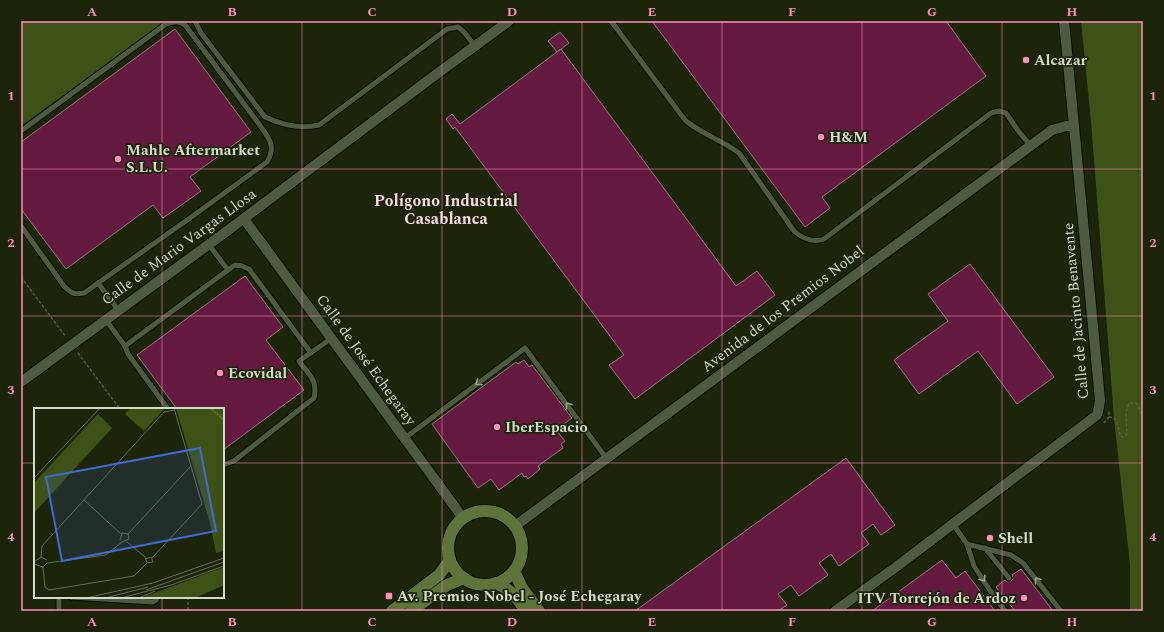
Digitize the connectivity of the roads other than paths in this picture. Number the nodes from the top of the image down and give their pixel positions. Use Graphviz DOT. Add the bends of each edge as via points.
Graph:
graph roads {
  1 [pos="195,21"];
  2 [pos="611,21"];
  3 [pos="1064,21"];
  4 [pos="507,22"];
  5 [pos="475,46"];
  6 [pos="1074,126"];
  7 [pos="21,132"];
  8 [pos="1031,146"];
  9 [pos="244,219"];
  10 [pos="21,226"];
  11 [pos="209,245"];
  12 [pos="228,270"];
  13 [pos="98,283"];
  14 [pos="119,311"];
  15 [pos="106,320"];
  16 [pos="332,338"];
  17 [pos="125,346"];
  18 [pos="310,353"];
  19 [pos="21,382"];
  20 [pos="167,408"];
  21 [pos="405,438"];
  22 [pos="608,459"];
  23 [pos="224,465"];
  24 [pos="464,518"];
  25 [pos="952,524"];
  26 [pos="515,526"];
  27 [pos="967,544"];
  28 [pos="985,548"];
  29 [pos="450,560"];
  30 [pos="514,571"];
  31 [pos="464,578"];
  32 [pos="1008,578"];
  33 [pos="496,583"];
  34 [pos="59,598"];
  35 [pos="87,598"];
  36 [pos="157,598"];
  37 [pos="59,611"];
  38 [pos="392,611"];
  39 [pos="411,611"];
  40 [pos="526,611"];
  41 [pos="539,611"];
  42 [pos="835,611"];
  43 [pos="1006,611"];
  44 [pos="1061,611"];
  1 -- 5 [label="lane" via="201,33 265,117 275,122 308,127 319,124 447,29 458,27"];
  2 -- 8 [label="lane" via="685,120 739,153 794,231 810,240 824,239 991,113 999,111 1006,114"];
  3 -- 6 [label="street, Calle de Jacinto Benavente"];
  4 -- 5 [label="street, Calle de Mario Vargas Llosa"];
  5 -- 9 [label="street, Calle de Mario Vargas Llosa"];
  6 -- 8 [label="street, Avenida de los Premios Nobel" via="1052,130"];
  6 -- 25 [label="street, Calle de Jacinto Benavente" via="1100,400 1097,415"];
  7 -- 13 [label="lane" via="166,24 180,22 185,25 268,137 272,147 267,162"];
  8 -- 22 [label="street, Avenida de los Premios Nobel"];
  9 -- 11 [label="street, Calle de Mario Vargas Llosa"];
  9 -- 16 [label="street, Calle de José Echegaray"];
  10 -- 13 [label="lane" via="70,292 84,293"];
  11 -- 12 [label="lane"];
  11 -- 14 [label="street, Calle de Mario Vargas Llosa"];
  12 -- 17 [label="lane"];
  12 -- 18 [label="lane" via="235,265 249,269"];
  13 -- 14 [label="lane"];
  14 -- 15 [label="street, Calle de Mario Vargas Llosa"];
  15 -- 17 [label="lane"];
  15 -- 19 [label="street, Calle de Mario Vargas Llosa"];
  16 -- 18 [label="lane"];
  16 -- 21 [label="street, Calle de José Echegaray"];
  17 -- 20 [label="lane" via="128,354"];
  18 -- 23 [label="lane" via="299,361 315,383 314,398 234,461"];
  22 -- 21 [label="lane, one-way" via="525,348"];
  21 -- 24 [label="street, Calle de José Echegaray"];
  22 -- 26 [label="street, Avenida de los Premios Nobel"];
  24 -- 26 [label="street" via="473,513 486,511 498,513"];
  24 -- 29 [label="street" via="455,527 450,538"];
  25 -- 27 [label="lane"];
  25 -- 42 [label="street, Calle de Jacinto Benavente"];
  26 -- 30 [label="street" via="522,547 521,559"];
  27 -- 28 [label="lane"];
  27 -- 43 [label="lane, one-way" via="974,566"];
  28 -- 32 [label="lane"];
  44 -- 28 [label="lane, one-way" via="1023,563 1011,555"];
  29 -- 31 [label="street"];
  29 -- 38 [label="street" via="439,574"];
  30 -- 33 [label="street"];
  30 -- 41 [label="street" via="522,588"];
  31 -- 33 [label="street" via="482,584"];
  31 -- 39 [label="street" via="447,585"];
  33 -- 40 [label="street" via="514,594"];
  34 -- 37 [label="lane"];
  35 -- 36 [label="lane" via="153,602"];
}
